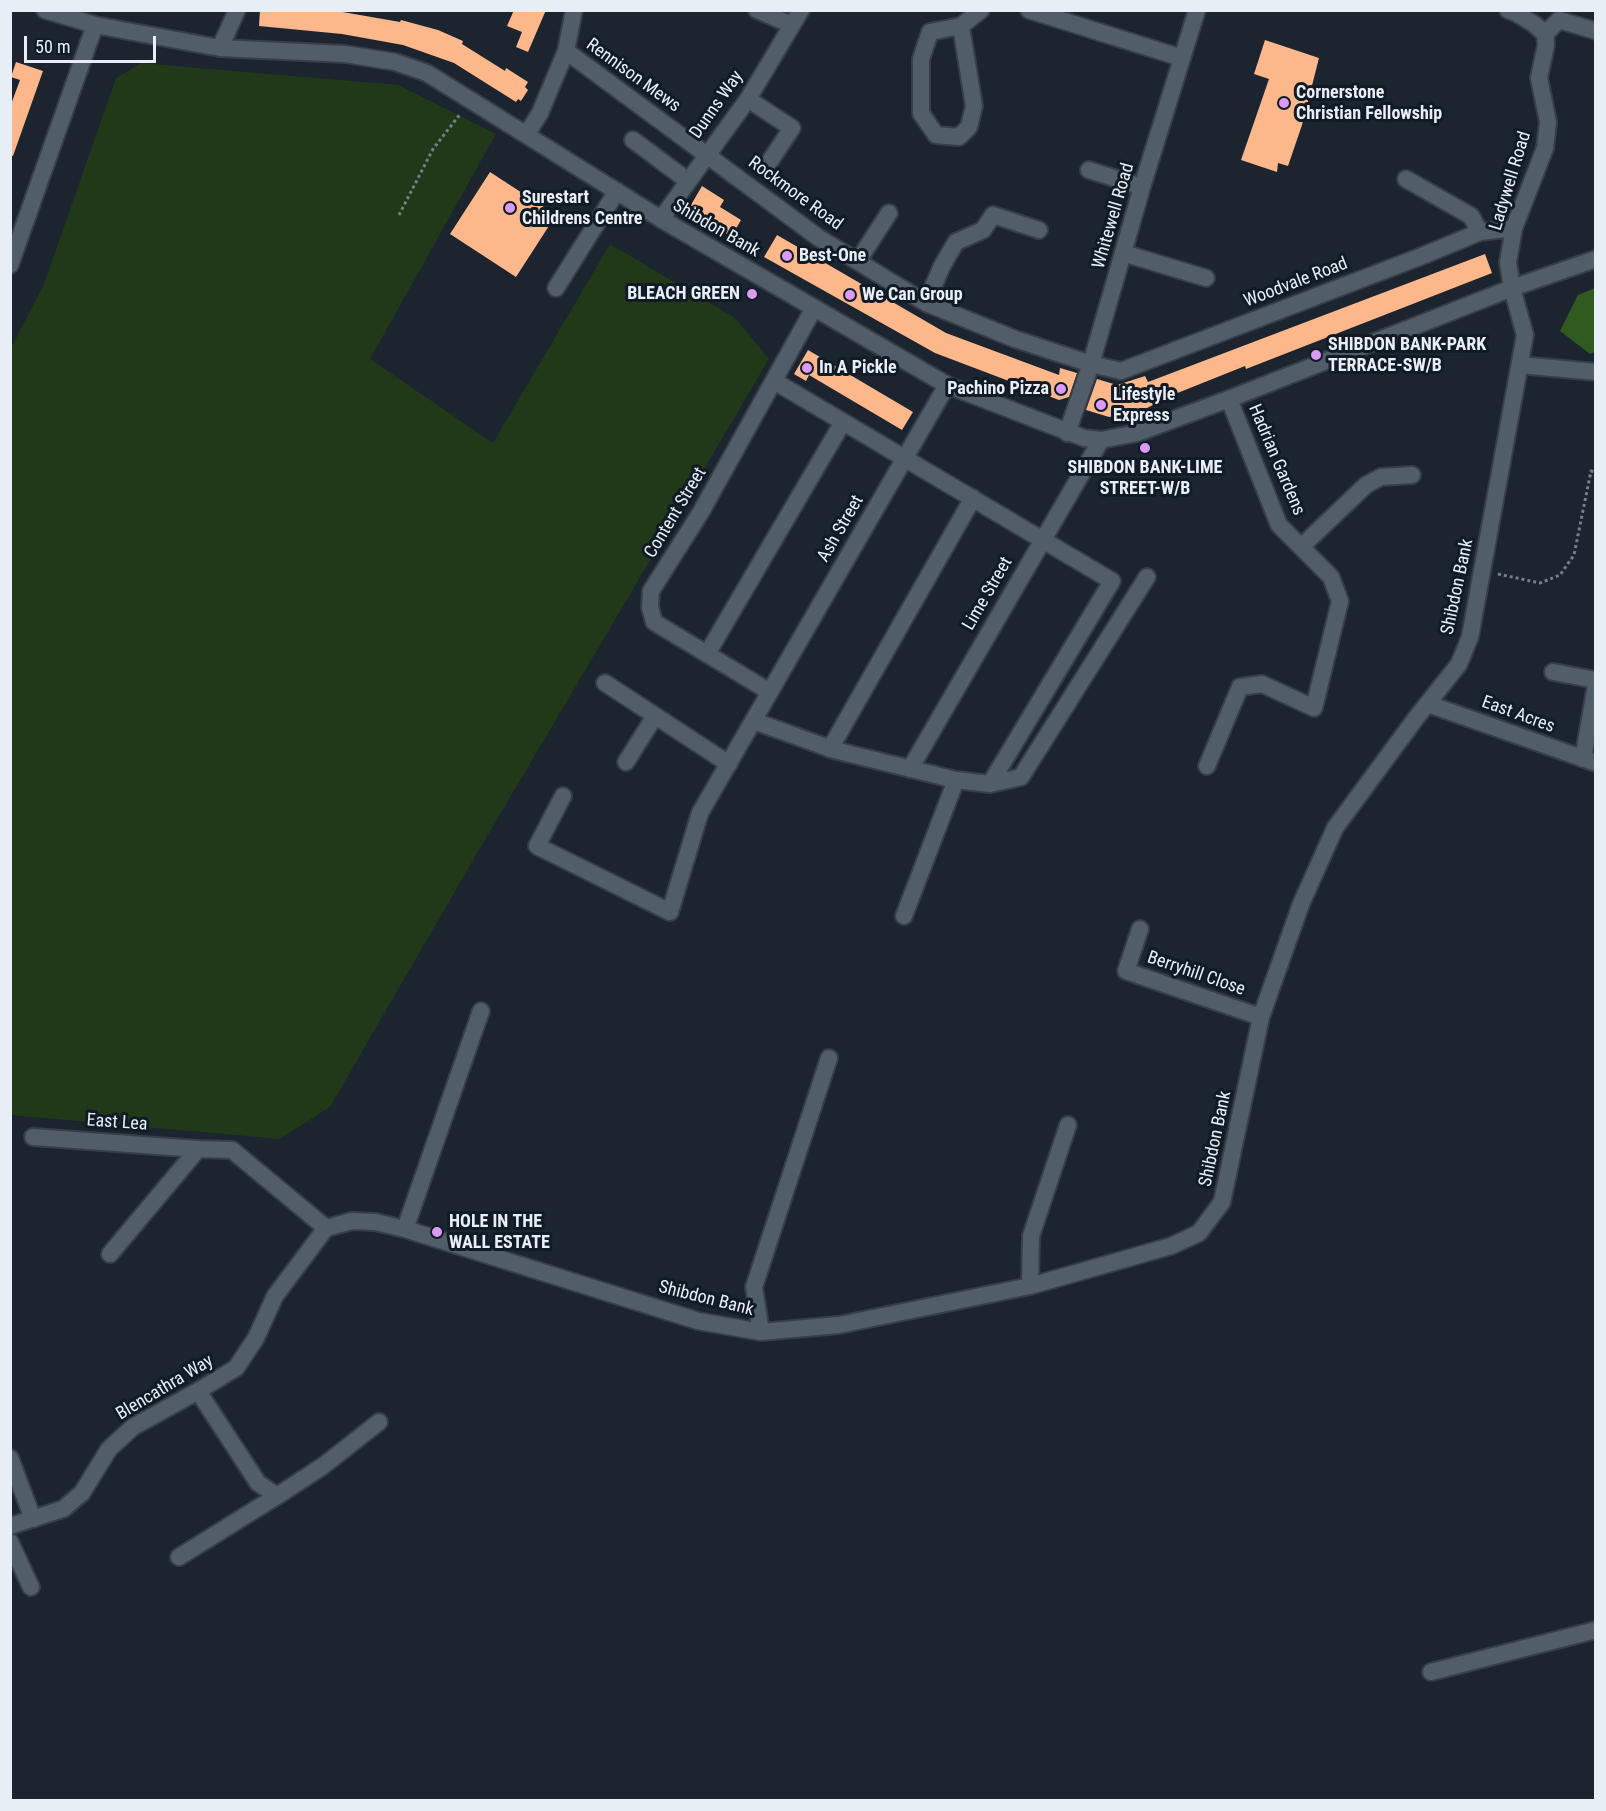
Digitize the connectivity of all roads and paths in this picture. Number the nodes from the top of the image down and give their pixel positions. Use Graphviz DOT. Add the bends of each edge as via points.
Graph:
graph roads {
  1 [pos="45,10"];
  2 [pos="237,10"];
  3 [pos="574,10"];
  4 [pos="757,10"];
  5 [pos="981,10"];
  6 [pos="1029,10"];
  7 [pos="1197,10"];
  8 [pos="1508,10"];
  9 [pos="797,18"];
  10 [pos="95,25"];
  11 [pos="961,26"];
  12 [pos="1596,31"];
  13 [pos="1545,34"];
  14 [pos="220,48"];
  15 [pos="566,51"];
  16 [pos="1182,58"];
  17 [pos="471,99"];
  18 [pos="748,99"];
  19 [pos="527,134"];
  20 [pos="633,140"];
  21 [pos="706,155"];
  22 [pos="770,161"];
  23 [pos="1089,170"];
  24 [pos="1406,178"];
  25 [pos="688,181"];
  26 [pos="1143,187"];
  27 [pos="617,192"];
  28 [pos="889,213"];
  29 [pos="399,215"];
  30 [pos="661,219"];
  31 [pos="1514,228"];
  32 [pos="1039,230"];
  33 [pos="1480,232"];
  34 [pos="1123,253"];
  35 [pos="1596,259"];
  36 [pos="858,261"];
  37 [pos="10,265"];
  38 [pos="1206,278"];
  39 [pos="556,288"];
  40 [pos="1512,288"];
  41 [pos="926,303"];
  42 [pos="814,308"];
  43 [pos="1091,364"];
  44 [pos="1520,365"];
  45 [pos="1596,372"];
  46 [pos="774,381"];
  47 [pos="947,385"];
  48 [pos="1229,399"];
  49 [pos="843,422"];
  50 [pos="1067,433"];
  51 [pos="1101,440"];
  52 [pos="905,458"];
  53 [pos="1596,472"];
  54 [pos="1412,475"];
  55 [pos="974,498"];
  56 [pos="1043,539"];
  57 [pos="1301,547"];
  58 [pos="1483,570"];
  59 [pos="1147,577"];
  60 [pos="707,654"];
  61 [pos="1553,672"];
  62 [pos="1596,680"];
  63 [pos="604,683"];
  64 [pos="1596,685"];
  65 [pos="770,692"];
  66 [pos="1428,704"];
  67 [pos="655,716"];
  68 [pos="754,720"];
  69 [pos="830,749"];
  70 [pos="1589,761"];
  71 [pos="626,762"];
  72 [pos="729,764"];
  73 [pos="1207,766"];
  74 [pos="910,769"];
  75 [pos="956,780"];
  76 [pos="990,784"];
  77 [pos="563,796"];
  78 [pos="904,916"];
  79 [pos="1140,929"];
  80 [pos="481,1011"];
  81 [pos="1261,1017"];
  82 [pos="829,1058"];
  83 [pos="1068,1125"];
  84 [pos="33,1137"];
  85 [pos="198,1149"];
  86 [pos="326,1228"];
  87 [pos="405,1229"];
  88 [pos="110,1254"];
  89 [pos="1030,1286"];
  90 [pos="761,1332"];
  91 [pos="198,1391"];
  92 [pos="379,1422"];
  93 [pos="10,1458"];
  94 [pos="277,1496"];
  95 [pos="33,1519"];
  96 [pos="10,1526"];
  97 [pos="10,1542"];
  98 [pos="180,1557"];
  99 [pos="31,1587"];
  100 [pos="1596,1630"];
  101 [pos="1431,1672"];
  1 -- 10 [label="street, Shibdon Bank"];
  2 -- 14 [label="street"];
  3 -- 15 [label="street"];
  4 -- 9 [label="street"];
  5 -- 11 [label="street"];
  6 -- 16 [label="street"];
  7 -- 16 [label="street, Whitewell Road"];
  8 -- 13 [label="street"];
  9 -- 18 [label="street, Dunns Way"];
  10 -- 14 [label="street, Shibdon Bank"];
  10 -- 37 [label="street"];
  11 -- 11 [label="street" via="974,106 969,127 959,137 936,135 921,113 921,59 930,32"];
  12 -- 13 [label="street" via="1559,20"];
  13 -- 31 [label="street, Ladywell Road" via="1539,78 1548,122 1545,148"];
  14 -- 17 [label="street, Shibdon Bank" via="345,54 395,62 427,73"];
  15 -- 19 [label="street"];
  15 -- 21 [label="street, Rennison Mews"];
  16 -- 26 [label="street, Whitewell Road"];
  17 -- 19 [label="street, Shibdon Bank"];
  17 -- 29 [label="path" via="433,149"];
  18 -- 21 [label="street, Dunns Way"];
  18 -- 22 [label="street" via="792,128"];
  19 -- 27 [label="street, Shibdon Bank"];
  20 -- 25 [label="street"];
  21 -- 25 [label="street, Dunns Way"];
  21 -- 36 [label="street, Rockmore Road" via="819,238"];
  23 -- 26 [label="street"];
  24 -- 33 [label="street" via="1471,216"];
  25 -- 30 [label="street, Dunns Way"];
  26 -- 34 [label="street, Whitewell Road"];
  27 -- 30 [label="street, Shibdon Bank"];
  27 -- 39 [label="street"];
  28 -- 36 [label="street"];
  30 -- 42 [label="street, Shibdon Bank"];
  31 -- 33 [label="street, Woodvale Road"];
  31 -- 40 [label="street, Ladywell Road" via="1508,262"];
  32 -- 41 [label="street" via="993,215 982,230 956,242"];
  33 -- 43 [label="street, Woodvale Road" via="1122,371"];
  34 -- 38 [label="street"];
  34 -- 43 [label="street, Whitewell Road"];
  35 -- 40 [label="street, Shibdon Bank"];
  36 -- 41 [label="street, Rockmore Road"];
  40 -- 44 [label="street, Shibdon Bank" via="1525,335"];
  40 -- 48 [label="street, Shibdon Bank"];
  41 -- 43 [label="street, Rockmore Road"];
  42 -- 46 [label="street, Content Street"];
  42 -- 47 [label="street, Shibdon Bank"];
  43 -- 50 [label="street, Whitewell Road"];
  44 -- 45 [label="street"];
  44 -- 58 [label="street, Shibdon Bank"];
  46 -- 49 [label="street"];
  46 -- 60 [label="street, Content Street" via="702,512 651,591 654,622"];
  47 -- 50 [label="street, Shibdon Bank"];
  47 -- 52 [label="street, Ash Street"];
  48 -- 51 [label="street, Shibdon Bank" via="1137,433"];
  48 -- 57 [label="street, Hadrian Gardens" via="1279,525"];
  49 -- 52 [label="street"];
  49 -- 60 [label="street"];
  50 -- 51 [label="street, Shibdon Bank"];
  51 -- 56 [label="street, Lime Street"];
  52 -- 55 [label="street"];
  52 -- 65 [label="street, Ash Street"];
  53 -- 58 [label="path" via="1591,471 1574,555 1560,575 1540,583"];
  54 -- 57 [label="street" via="1381,477 1366,485"];
  55 -- 56 [label="street"];
  55 -- 69 [label="street"];
  56 -- 74 [label="street, Lime Street"];
  56 -- 76 [label="street" via="1112,581"];
  57 -- 73 [label="street, Hadrian Gardens" via="1331,577 1340,601 1314,708 1262,684 1240,687"];
  58 -- 66 [label="street, Shibdon Bank" via="1470,637 1459,664"];
  59 -- 76 [label="street" via="1020,777"];
  60 -- 65 [label="street, Content Street"];
  61 -- 62 [label="street"];
  63 -- 67 [label="street"];
  64 -- 70 [label="street"];
  65 -- 68 [label="street, Ash Street"];
  66 -- 70 [label="street, East Acres"];
  66 -- 81 [label="street, Shibdon Bank" via="1335,828 1301,904"];
  67 -- 71 [label="street"];
  67 -- 72 [label="street"];
  68 -- 69 [label="street"];
  68 -- 72 [label="street, Ash Street"];
  69 -- 74 [label="street"];
  72 -- 77 [label="street, Ash Street" via="700,813 670,912 537,846"];
  74 -- 75 [label="street"];
  75 -- 76 [label="street"];
  75 -- 78 [label="street"];
  79 -- 81 [label="street, Berryhill Close" via="1126,971"];
  80 -- 87 [label="street"];
  81 -- 89 [label="street, Shibdon Bank" via="1222,1202 1199,1233 1172,1246"];
  82 -- 90 [label="street" via="754,1287"];
  83 -- 89 [label="street" via="1031,1236"];
  84 -- 85 [label="street, East Lea"];
  85 -- 86 [label="street, East Lea" via="232,1150"];
  85 -- 88 [label="street"];
  86 -- 87 [label="street" via="352,1221"];
  86 -- 91 [label="street, Blencathra Way" via="275,1296 256,1338 236,1368"];
  87 -- 90 [label="street, Shibdon Bank" via="698,1321"];
  89 -- 90 [label="street, Shibdon Bank" via="839,1325"];
  91 -- 94 [label="street" via="258,1483"];
  91 -- 95 [label="street, Blencathra Way" via="133,1427 109,1449 82,1493 63,1509"];
  92 -- 94 [label="street"];
  93 -- 95 [label="street"];
  94 -- 98 [label="street"];
  95 -- 96 [label="street, Blencathra Way"];
  97 -- 99 [label="street"];
  100 -- 101 [label="street"];
}
